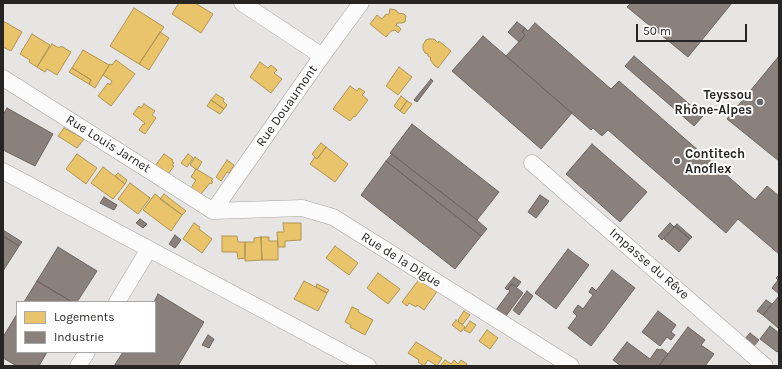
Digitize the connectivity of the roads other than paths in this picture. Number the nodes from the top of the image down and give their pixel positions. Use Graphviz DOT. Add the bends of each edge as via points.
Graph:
graph roads {
  1 [pos="242,3"];
  2 [pos="361,3"];
  3 [pos="322,56"];
  4 [pos="3,78"];
  5 [pos="532,163"];
  6 [pos="3,171"];
  7 [pos="213,211"];
  8 [pos="149,249"];
  9 [pos="118,301"];
  10 [pos="85,353"];
  11 [pos="78,366"];
  12 [pos="368,366"];
  13 [pos="571,366"];
  14 [pos="765,366"];
  1 -- 3 [label="street"];
  2 -- 3 [label="street, Rue Douaumont"];
  3 -- 7 [label="street, Rue Douaumont"];
  4 -- 7 [label="street, Rue Louis Jarnet"];
  5 -- 14 [label="street, Impasse du Rêve"];
  6 -- 8 [label="street"];
  7 -- 13 [label="street, Rue de la Digue" via="302,208 333,218"];
  8 -- 9 [label="street"];
  8 -- 12 [label="street"];
  10 -- 11 [label="street"];
}
